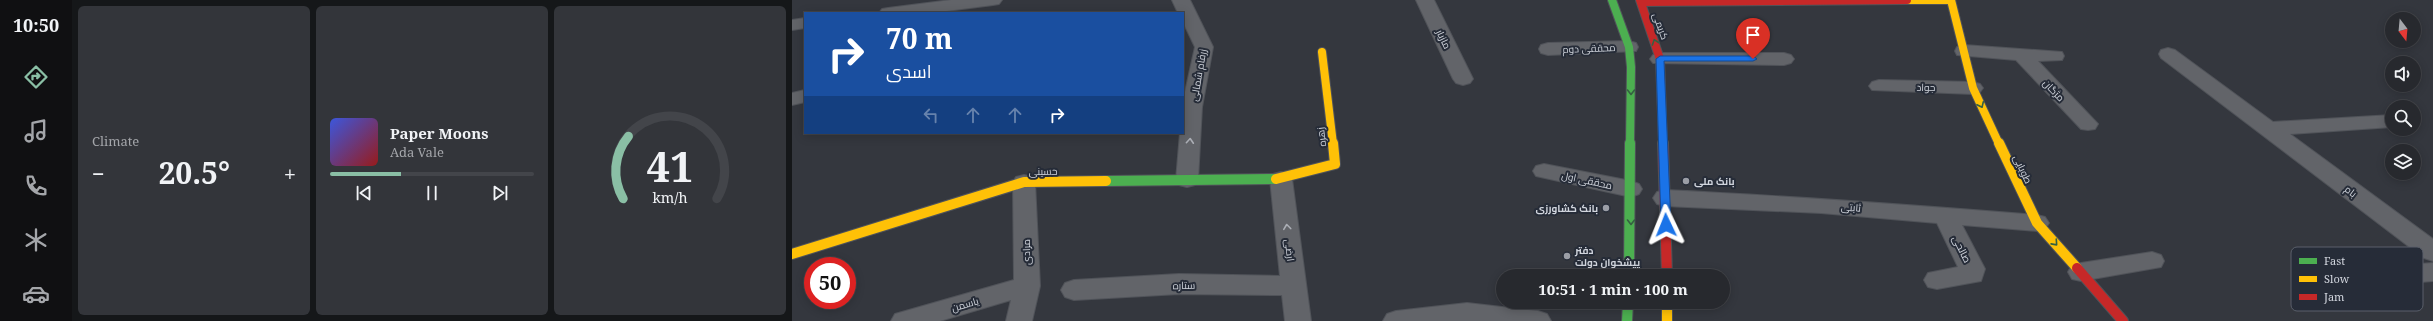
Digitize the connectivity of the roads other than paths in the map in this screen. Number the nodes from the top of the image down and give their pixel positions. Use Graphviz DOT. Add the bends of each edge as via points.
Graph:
graph roads {
  1 [pos="993,0"];
  2 [pos="1181,0"];
  3 [pos="1425,0"];
  4 [pos="1612,0"];
  5 [pos="1951,0"];
  6 [pos="1640,1"];
  7 [pos="896,12"];
  8 [pos="804,23"];
  9 [pos="792,25"];
  10 [pos="1630,47"];
  11 [pos="1548,49"];
  12 [pos="1964,50"];
  13 [pos="1322,52"];
  14 [pos="2168,54"];
  15 [pos="2021,55"];
  16 [pos="2055,56"];
  17 [pos="1660,59"];
  18 [pos="1784,59"];
  19 [pos="1463,79"];
  20 [pos="1879,86"];
  21 [pos="1973,88"];
  22 [pos="1189,94"];
  23 [pos="804,96"];
  24 [pos="792,99"];
  25 [pos="2385,121"];
  26 [pos="2088,124"];
  27 [pos="2270,129"];
  28 [pos="1544,171"];
  29 [pos="1281,179"];
  30 [pos="1187,180"];
  31 [pos="1024,182"];
  32 [pos="1631,189"];
  33 [pos="1665,198"];
  34 [pos="1945,214"];
  35 [pos="2037,223"];
  36 [pos="2433,252"];
  37 [pos="792,254"];
  38 [pos="2152,261"];
  39 [pos="1629,269"];
  40 [pos="1667,269"];
  41 [pos="2081,272"];
  42 [pos="2433,272"];
  43 [pos="2423,273"];
  44 [pos="1937,280"];
  45 [pos="1027,286"];
  46 [pos="1295,286"];
  47 [pos="1074,290"];
  48 [pos="1628,309"];
  49 [pos="1667,309"];
  50 [pos="904,321"];
  51 [pos="1019,321"];
  52 [pos="1298,321"];
  53 [pos="1396,321"];
  54 [pos="1538,321"];
  55 [pos="1627,321"];
  56 [pos="1667,321"];
  57 [pos="2123,321"];
  1 -- 7 [label="street"];
  2 -- 22 [label="street, زرفام شمالی" via="1204,46"];
  3 -- 19 [label="street, مازیار"];
  4 -- 10 [label="street"];
  5 -- 6 [label="street"];
  5 -- 12 [label="street, طوبایی"];
  17 -- 6 [label="street, کریمی, one-way"];
  8 -- 9 [label="street"];
  10 -- 11 [label="street, محققی دوم"];
  10 -- 32 [label="street, one-way"];
  12 -- 15 [label="street"];
  12 -- 21 [label="street, طوبایی"];
  13 -- 29 [label="street, زهره" via="1335,164"];
  14 -- 27 [label="street, بام"];
  15 -- 16 [label="street"];
  15 -- 26 [label="street, مژگان"];
  17 -- 18 [label="street"];
  17 -- 33 [label="street, کریمی"];
  20 -- 21 [label="street, جواد"];
  21 -- 35 [label="street, طوبایی, one-way"];
  30 -- 22 [label="street, زرفام شمالی, one-way"];
  23 -- 24 [label="street"];
  25 -- 27 [label="street"];
  27 -- 36 [label="street, بام"];
  28 -- 32 [label="street, محققی اول"];
  29 -- 30 [label="street, حسینی"];
  46 -- 29 [label="street, ارضی, one-way"];
  30 -- 31 [label="street, حسینی"];
  31 -- 37 [label="street, حسینی"];
  31 -- 45 [label="street, مرادی"];
  32 -- 39 [label="street, one-way"];
  33 -- 34 [label="street, ثابتی"];
  33 -- 40 [label="street, کریمی"];
  34 -- 35 [label="street, ثابتی"];
  34 -- 44 [label="street, صالحی" via="1972,269 1972,274"];
  35 -- 41 [label="street, طوبایی, one-way"];
  38 -- 41 [label="street"];
  41 -- 57 [label="street, طوبایی"];
  42 -- 43 [label="street"];
  45 -- 50 [label="street, یاسمن"];
  45 -- 51 [label="street, مرادی"];
  46 -- 47 [label="street, ستاره" via="1179,284"];
  46 -- 52 [label="street, ارضی"];
  48 -- 55 [label="street"];
  49 -- 56 [label="street"];
  53 -- 54 [label="street" via="1466,313"];
}
